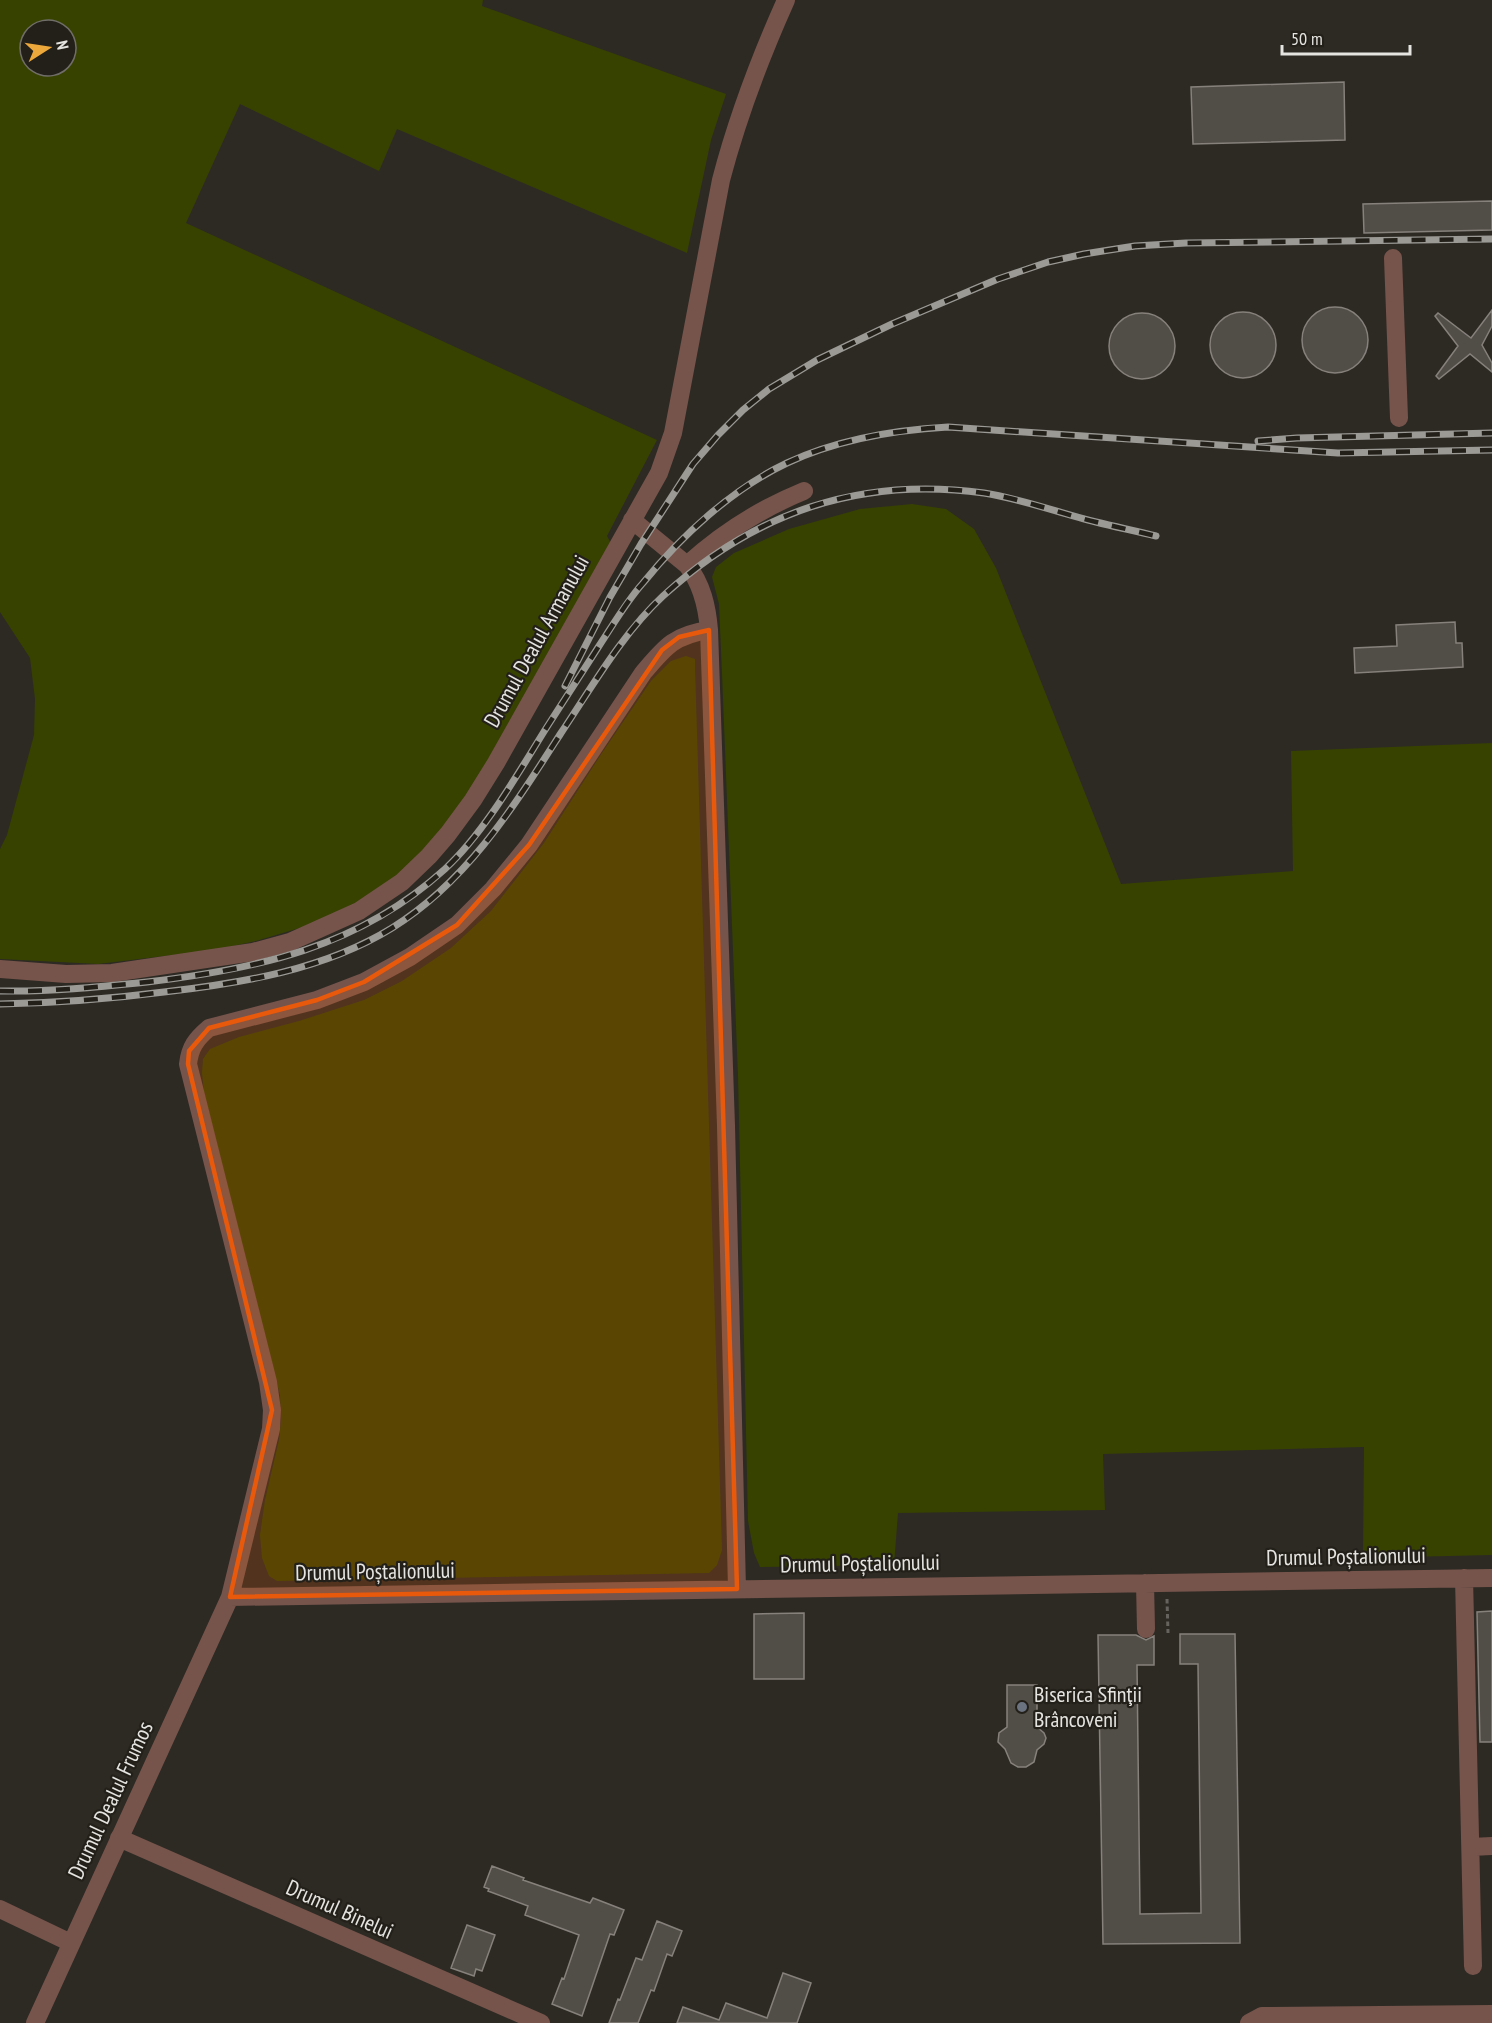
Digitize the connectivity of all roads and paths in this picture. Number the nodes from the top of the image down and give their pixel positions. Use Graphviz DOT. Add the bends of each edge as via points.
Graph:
graph roads {
  1 [pos="786,0"];
  2 [pos="1393,258"];
  3 [pos="1399,418"];
  4 [pos="804,491"];
  5 [pos="632,520"];
  6 [pos="687,566"];
  7 [pos="709,630"];
  8 [pos="0,969"];
  9 [pos="1464,1578"];
  10 [pos="1492,1578"];
  11 [pos="1167,1582"];
  12 [pos="1145,1583"];
  13 [pos="737,1589"];
  14 [pos="230,1597"];
  15 [pos="1146,1629"];
  16 [pos="1168,1633"];
  17 [pos="119,1838"];
  18 [pos="1471,1846"];
  19 [pos="1492,1846"];
  20 [pos="0,1910"];
  21 [pos="71,1943"];
  22 [pos="1473,1966"];
  23 [pos="1492,2014"];
  24 [pos="35,2023"];
  25 [pos="541,2023"];
  26 [pos="1249,2023"];
  1 -- 5 [label="street, Drumul Dealul Armanului" via="727,158 668,452"];
  2 -- 3 [label="street"];
  4 -- 6 [label="street" via="745,520"];
  5 -- 6 [label="street"];
  5 -- 8 [label="street, Drumul Dealul Armanului" via="473,800 448,834 402,882 359,911 290,942 253,952 101,973"];
  6 -- 7 [label="street" via="702,591"];
  7 -- 13 [label="street"];
  7 -- 14 [label="street, Drumul Dealul Frumos" via="679,637 656,658 529,845 457,925 364,982 317,1000 209,1028 189,1051 188,1064 272,1410 271,1429"];
  9 -- 10 [label="street, Drumul Poștalionului"];
  9 -- 11 [label="street, Drumul Poștalionului"];
  9 -- 18 [label="street" via="1476,1816"];
  11 -- 12 [label="street, Drumul Poștalionului"];
  11 -- 16 [label="path"];
  12 -- 13 [label="street, Drumul Poștalionului"];
  12 -- 15 [label="street"];
  13 -- 14 [label="street, Drumul Poștalionului"];
  14 -- 17 [label="street, Drumul Dealul Frumos"];
  17 -- 21 [label="street, Drumul Dealul Frumos"];
  17 -- 25 [label="street, Drumul Binelui"];
  18 -- 19 [label="street"];
  18 -- 22 [label="street" via="1479,1872"];
  20 -- 21 [label="street"];
  21 -- 24 [label="street, Drumul Dealul Frumos"];
  23 -- 26 [label="street" via="1262,2016"];
}
